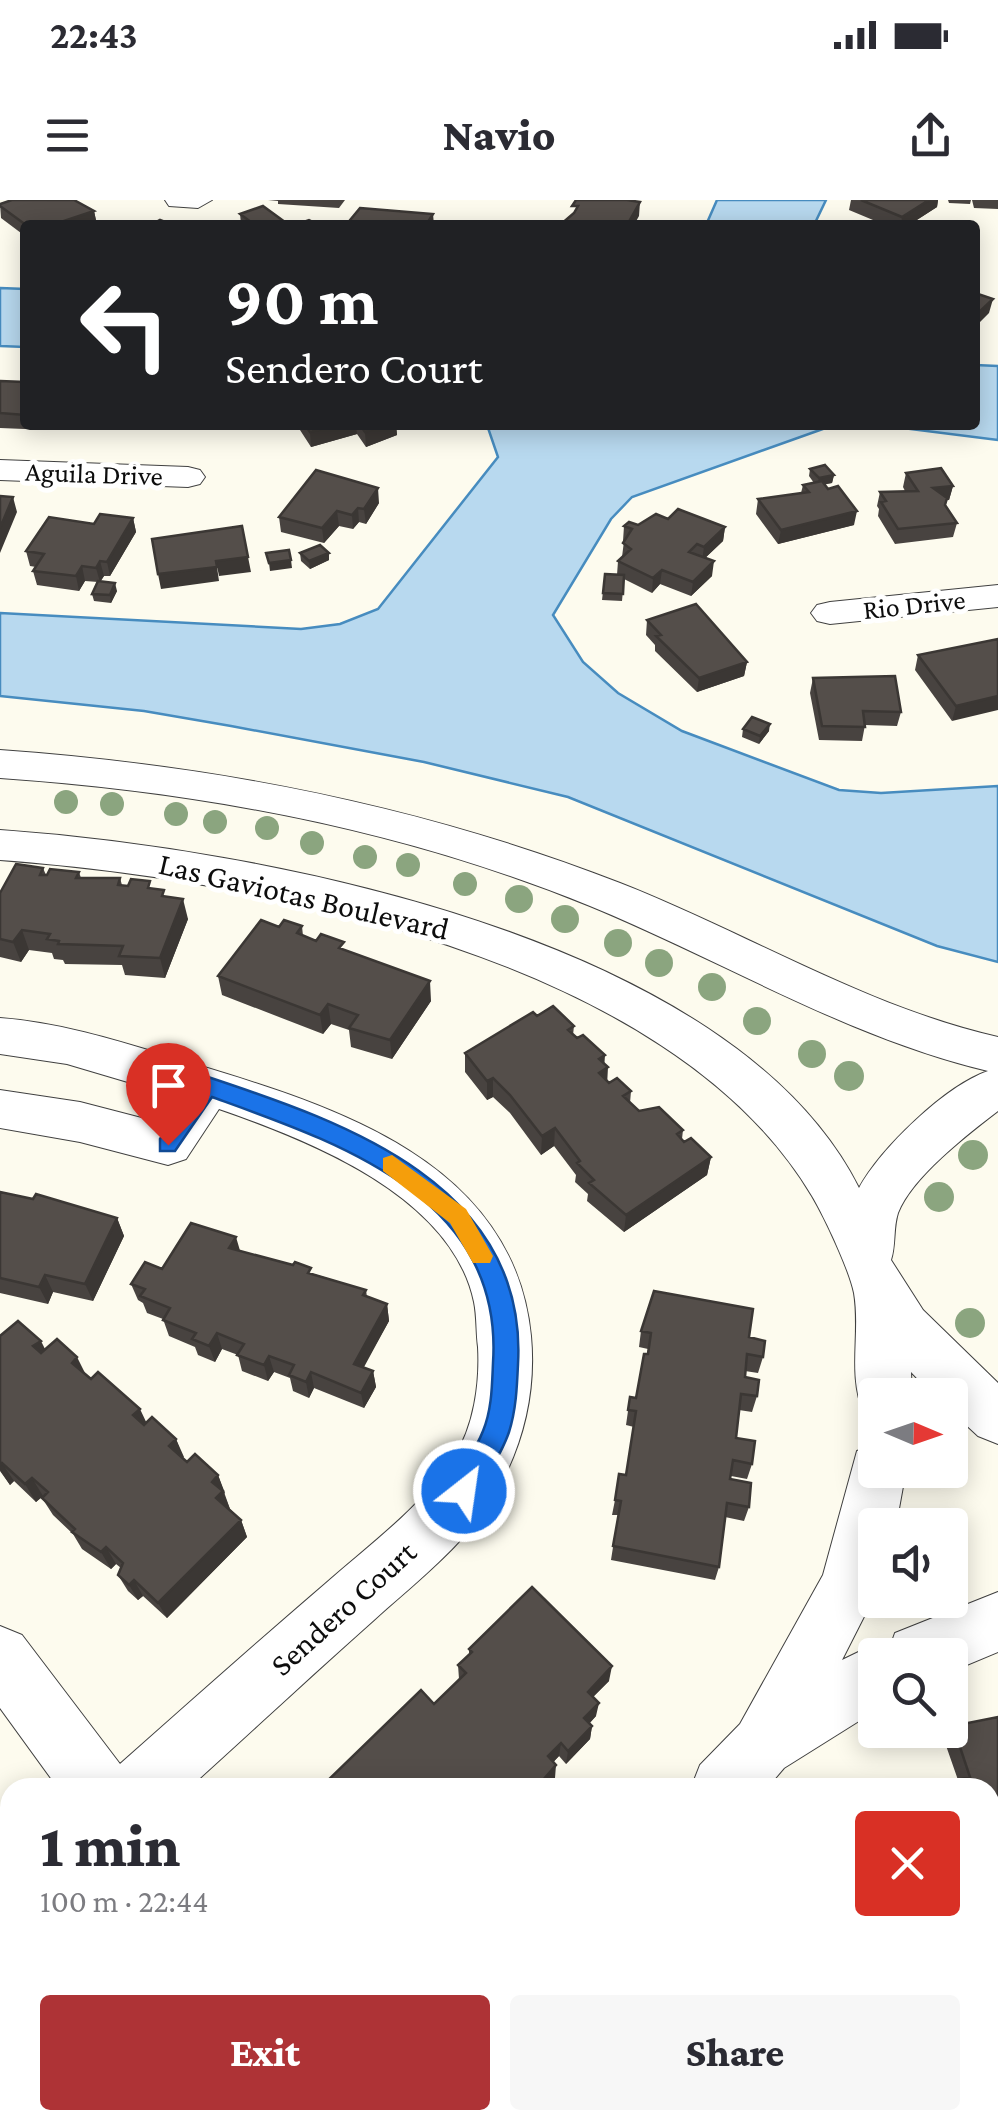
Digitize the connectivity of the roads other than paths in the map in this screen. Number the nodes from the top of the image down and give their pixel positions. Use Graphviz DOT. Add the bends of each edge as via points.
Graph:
graph roads {
  1 [pos="179,200"];
  2 [pos="198,200"];
  3 [pos="0,470"];
  4 [pos="188,477"];
  5 [pos="998,596"];
  6 [pos="830,614"];
  7 [pos="0,764"];
  8 [pos="0,845"];
  9 [pos="0,1036"];
  10 [pos="998,1056"];
  11 [pos="208,1086"];
  12 [pos="998,1088"];
  13 [pos="0,1109"];
  14 [pos="873,1274"];
  15 [pos="882,1378"];
  16 [pos="998,1418"];
  17 [pos="874,1488"];
  18 [pos="998,1622"];
  19 [pos="959,1638"];
  20 [pos="0,1657"];
  21 [pos="858,1687"];
  22 [pos="742,1767"];
  23 [pos="91,1778"];
  24 [pos="152,1778"];
  1 -- 2 [label="street"];
  3 -- 4 [label="street, Aguila Drive"];
  5 -- 6 [label="street, Rio Drive"];
  7 -- 10 [label="street" via="208,785 449,838 639,909 880,1024"];
  8 -- 14 [label="street, Las Gaviotas Boulevard" via="170,862 395,912 476,938 631,1005 754,1092 834,1189"];
  9 -- 11 [label="street, Sendero Court" via="89,1050"];
  11 -- 13 [label="street" via="168,1145"];
  11 -- 24 [label="street, Sendero Court" via="336,1133 412,1176 458,1216 504,1305 504,1401 496,1433 450,1512"];
  12 -- 14 [label="street" via="960,1113 887,1188 874,1210"];
  14 -- 15 [label="street"];
  14 -- 16 [label="street, Las Gaviotas Boulevard" via="922,1344"];
  17 -- 22 [label="street" via="849,1586"];
  18 -- 19 [label="street"];
  20 -- 23 [label="street"];
  21 -- 22 [label="street"];
}
